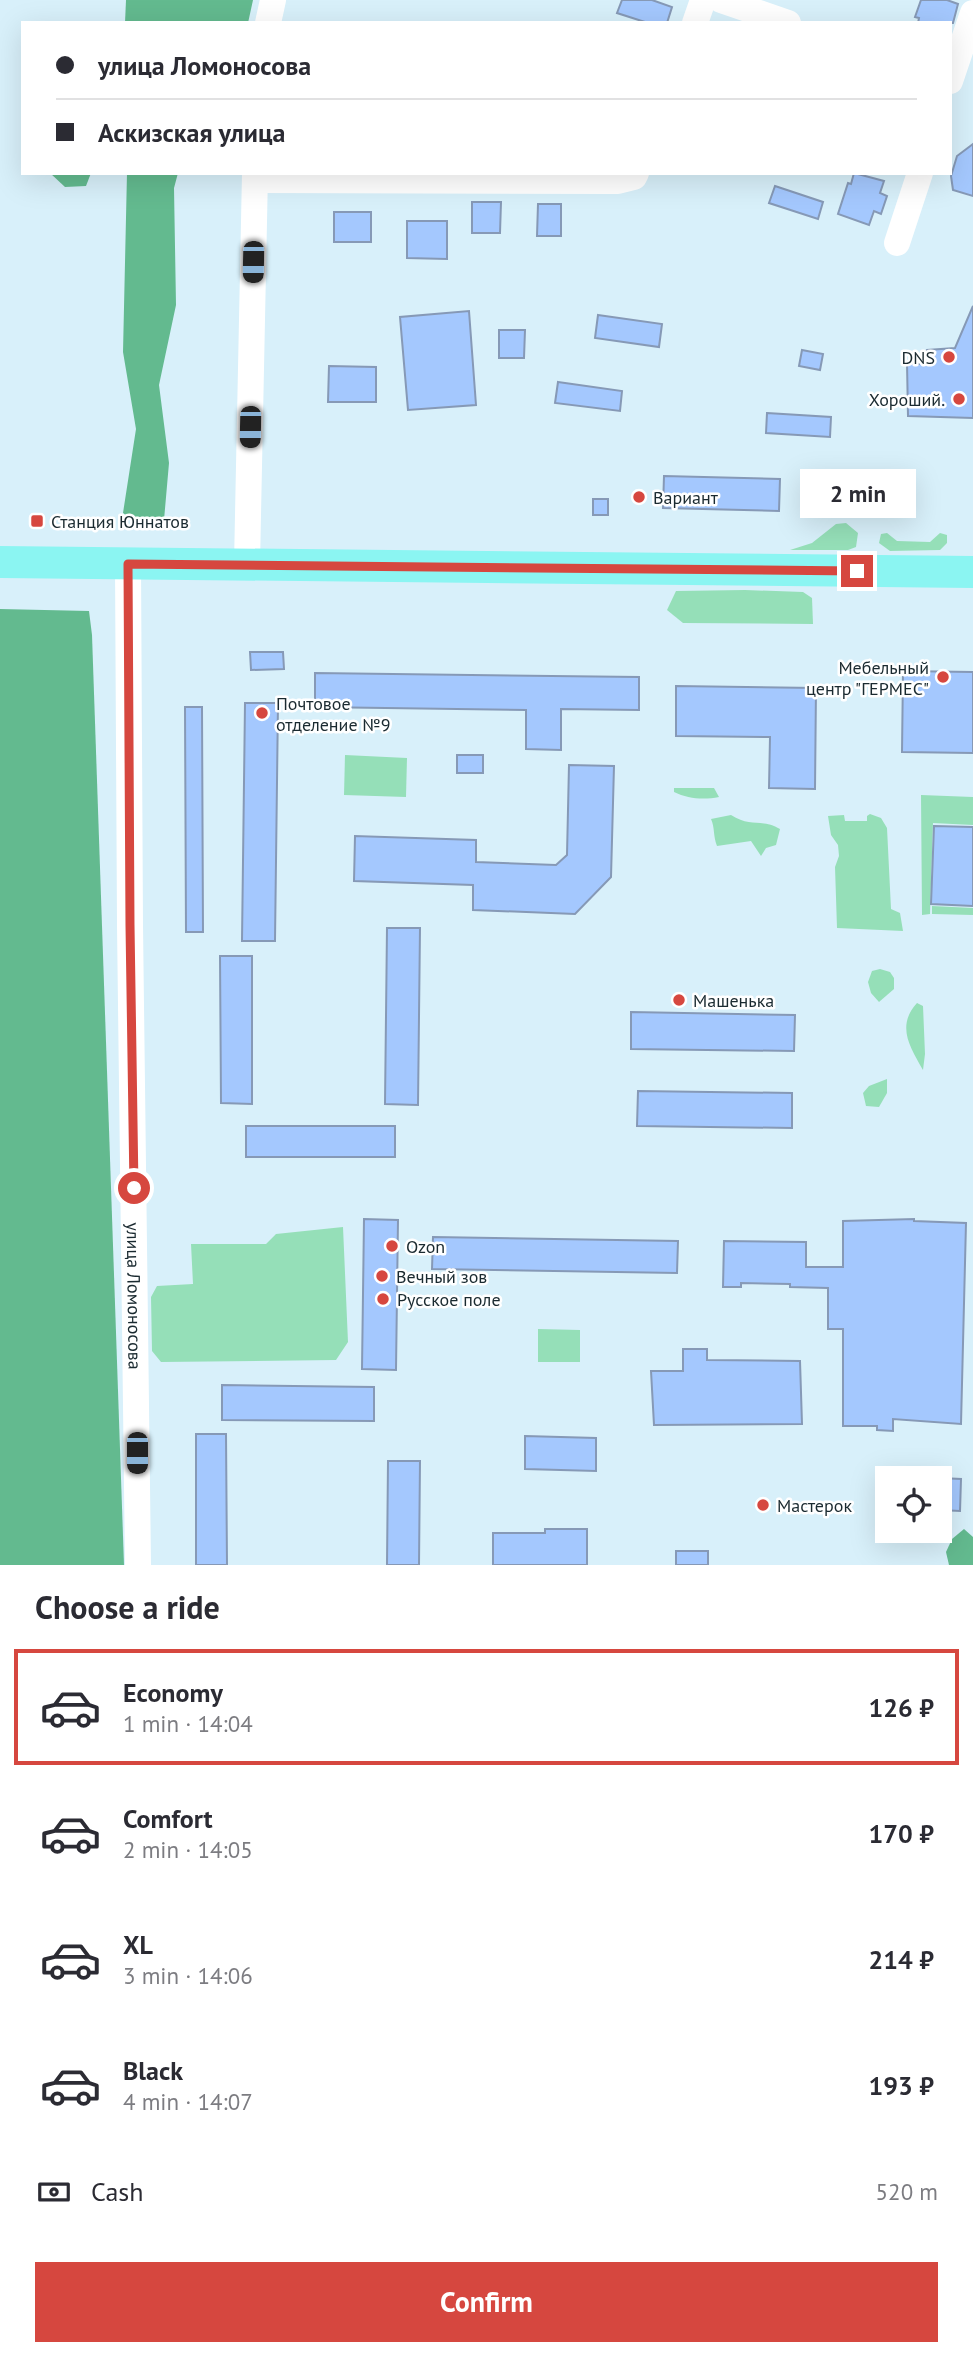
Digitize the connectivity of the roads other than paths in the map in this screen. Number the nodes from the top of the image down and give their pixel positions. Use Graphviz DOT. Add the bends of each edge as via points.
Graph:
graph roads {
  1 [pos="273,0"];
  2 [pos="703,0"];
  3 [pos="721,0"];
  4 [pos="973,13"];
  5 [pos="268,21"];
  6 [pos="696,21"];
  7 [pos="782,21"];
  8 [pos="952,76"];
  9 [pos="952,79"];
  10 [pos="973,85"];
  11 [pos="635,175"];
  12 [pos="919,175"];
  13 [pos="254,177"];
  14 [pos="897,243"];
  15 [pos="0,562"];
  16 [pos="128,564"];
  17 [pos="247,564"];
  18 [pos="973,572"];
  19 [pos="138,1565"];
  1 -- 5 [label="street"];
  2 -- 6 [label="street"];
  3 -- 7 [label="street"];
  4 -- 8 [label="street"];
  9 -- 10 [label="street"];
  11 -- 13 [label="street" via="618,181"];
  12 -- 14 [label="street"];
  13 -- 17 [label="street"];
  15 -- 16 [label="main road"];
  16 -- 17 [label="main road"];
  16 -- 19 [label="street, улица Ломоносова"];
  17 -- 18 [label="main road"];
}
